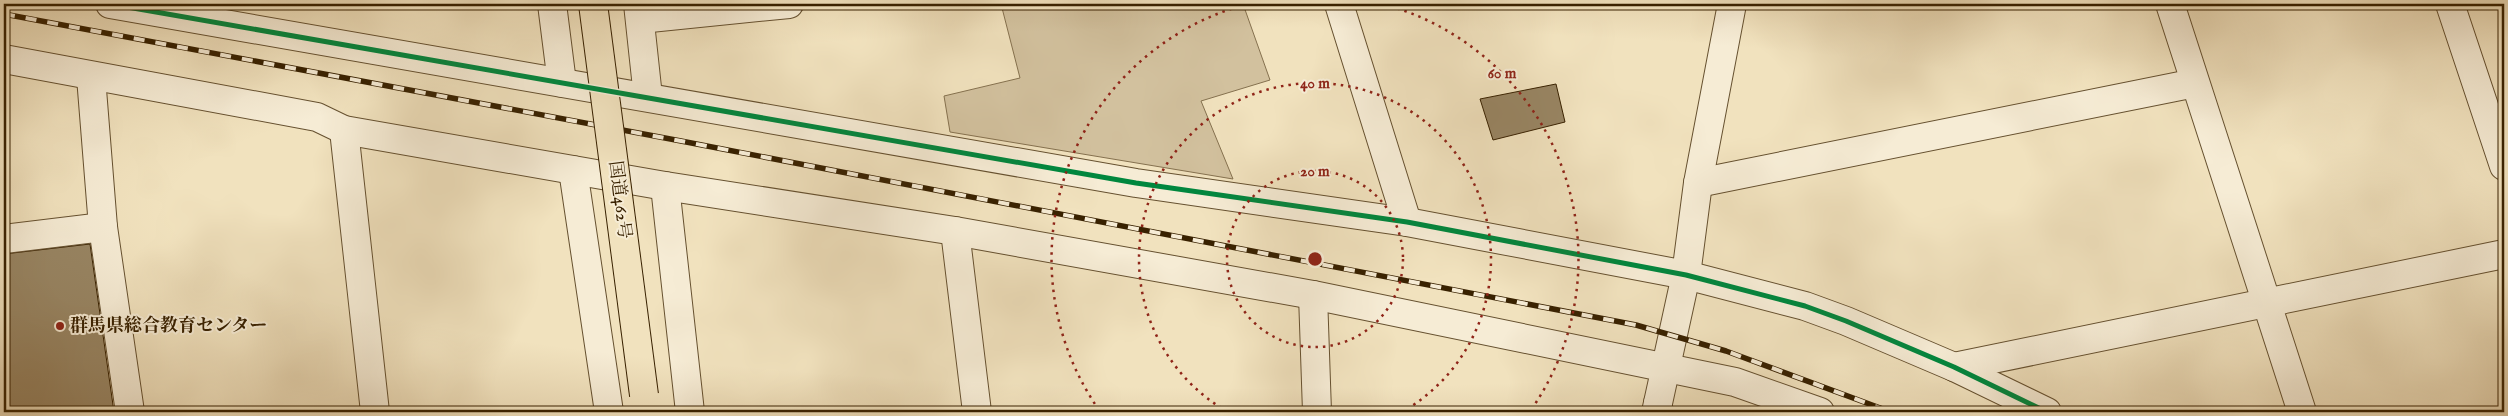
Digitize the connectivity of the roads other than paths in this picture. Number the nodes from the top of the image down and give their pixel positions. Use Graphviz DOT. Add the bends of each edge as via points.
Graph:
graph roads {
  1 [pos="110,4"];
  2 [pos="552,4"];
  3 [pos="593,4"];
  4 [pos="789,4"];
  5 [pos="1339,4"];
  6 [pos="1732,4"];
  7 [pos="2170,4"];
  8 [pos="2450,4"];
  9 [pos="639,11"];
  10 [pos="4,59"];
  11 [pos="91,77"];
  12 [pos="562,83"];
  13 [pos="2195,83"];
  14 [pos="648,98"];
  15 [pos="344,130"];
  16 [pos="2504,166"];
  17 [pos="573,170"];
  18 [pos="1698,183"];
  19 [pos="665,186"];
  20 [pos="1408,222"];
  21 [pos="102,227"];
  22 [pos="955,231"];
  23 [pos="4,239"];
  24 [pos="2504,254"];
  25 [pos="1686,275"];
  26 [pos="1313,295"];
  27 [pos="2267,303"];
  28 [pos="1666,367"];
  29 [pos="1954,367"];
  30 [pos="644,395"];
  31 [pos="1657,407"];
  32 [pos="130,412"];
  33 [pos="373,412"];
  34 [pos="609,412"];
  35 [pos="690,412"];
  36 [pos="976,412"];
  37 [pos="1317,412"];
  38 [pos="1820,412"];
  39 [pos="2046,412"];
  40 [pos="2302,412"];
  1 -- 12 [label="street"];
  2 -- 12 [label="street"];
  3 -- 30 [label="highway, 国道462号, bridge"];
  4 -- 9 [label="street"];
  5 -- 20 [label="street"];
  6 -- 18 [label="street"];
  7 -- 13 [label="street"];
  8 -- 16 [label="street"];
  9 -- 14 [label="street"];
  10 -- 11 [label="street"];
  11 -- 15 [label="street" via="317,117"];
  11 -- 21 [label="street"];
  12 -- 14 [label="street"];
  13 -- 18 [label="street"];
  13 -- 27 [label="street"];
  14 -- 20 [label="street" via="1136,183"];
  15 -- 17 [label="street"];
  15 -- 33 [label="street"];
  17 -- 19 [label="street"];
  17 -- 34 [label="street"];
  18 -- 25 [label="street"];
  19 -- 22 [label="street"];
  19 -- 35 [label="street"];
  20 -- 25 [label="street"];
  21 -- 23 [label="street"];
  21 -- 32 [label="street"];
  22 -- 26 [label="street"];
  22 -- 36 [label="street"];
  24 -- 27 [label="street"];
  25 -- 28 [label="street"];
  25 -- 29 [label="street" via="1805,306"];
  26 -- 28 [label="street"];
  26 -- 37 [label="street"];
  27 -- 29 [label="street"];
  27 -- 40 [label="street"];
  28 -- 31 [label="street"];
  28 -- 38 [label="street" via="1735,382"];
  29 -- 39 [label="street"];
}
